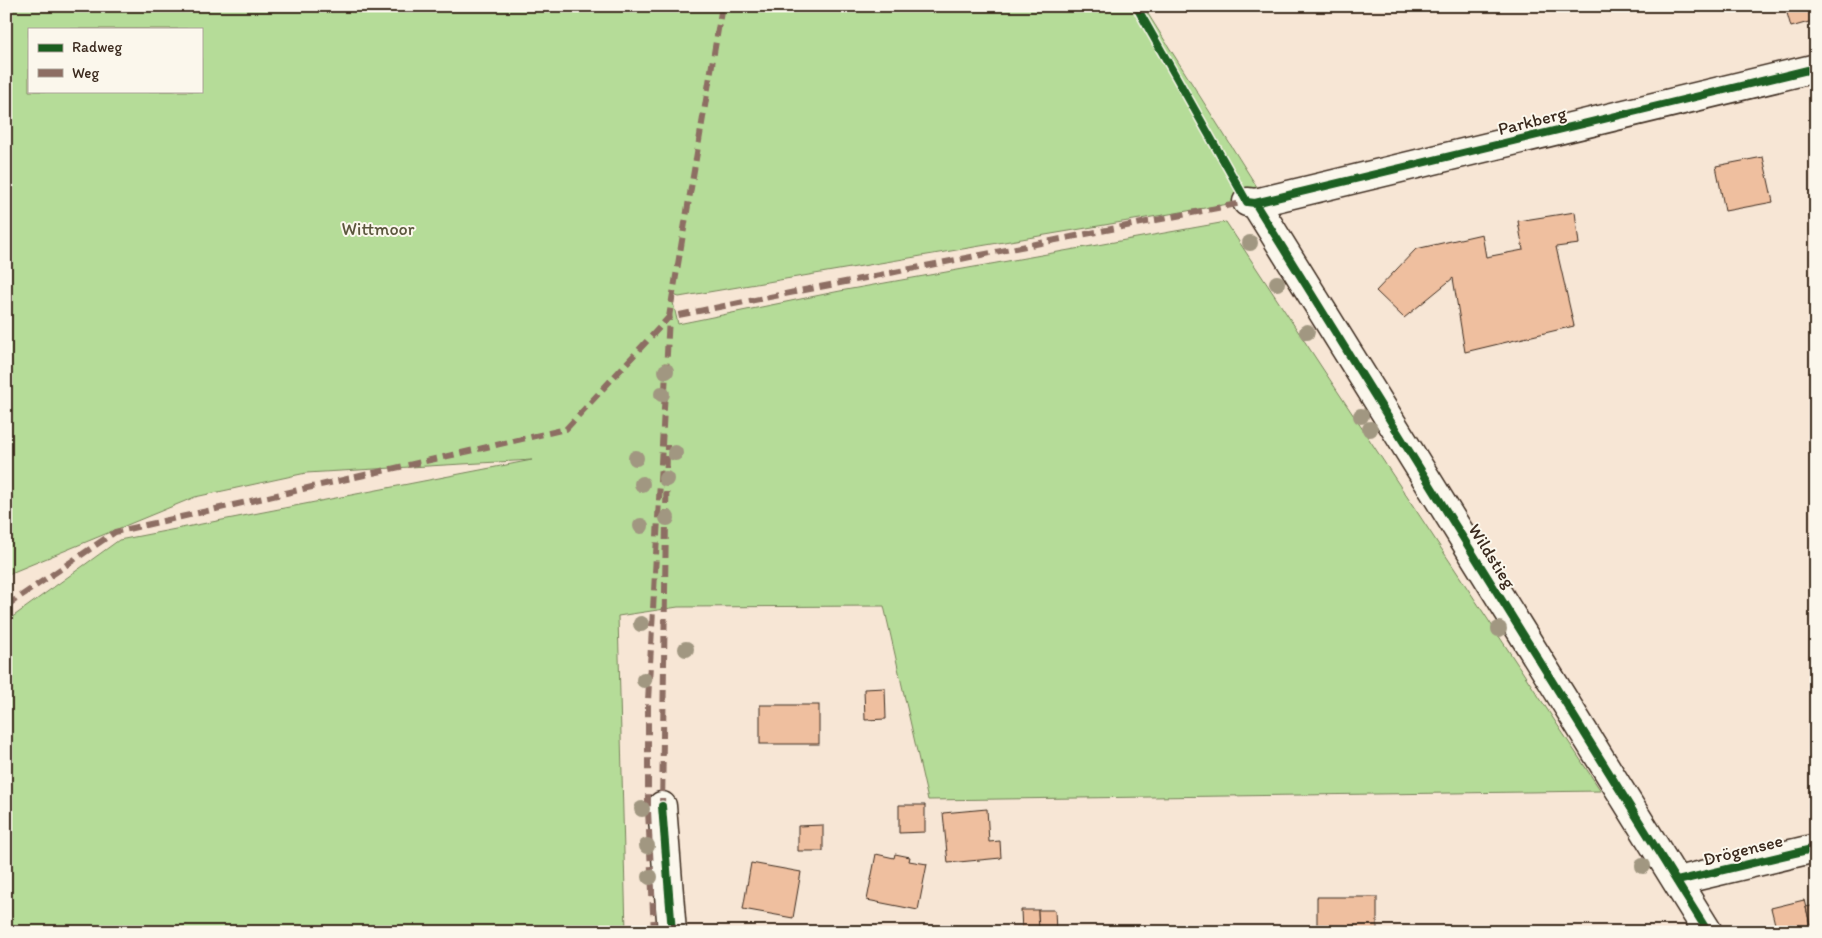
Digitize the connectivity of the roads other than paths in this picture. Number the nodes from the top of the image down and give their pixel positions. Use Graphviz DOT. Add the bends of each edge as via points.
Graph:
graph roads {
  1 [pos="1816,68"];
  2 [pos="1251,202"];
  3 [pos="662,806"];
  4 [pos="1816,848"];
  5 [pos="1676,881"];
  6 [pos="672,932"];
  7 [pos="1708,932"];
  1 -- 2 [label="street, Parkberg"];
  2 -- 5 [label="street, Wildstieg"];
  3 -- 6 [label="street"];
  4 -- 5 [label="street, Drögensee"];
  5 -- 7 [label="street, Wildstieg"];
}
